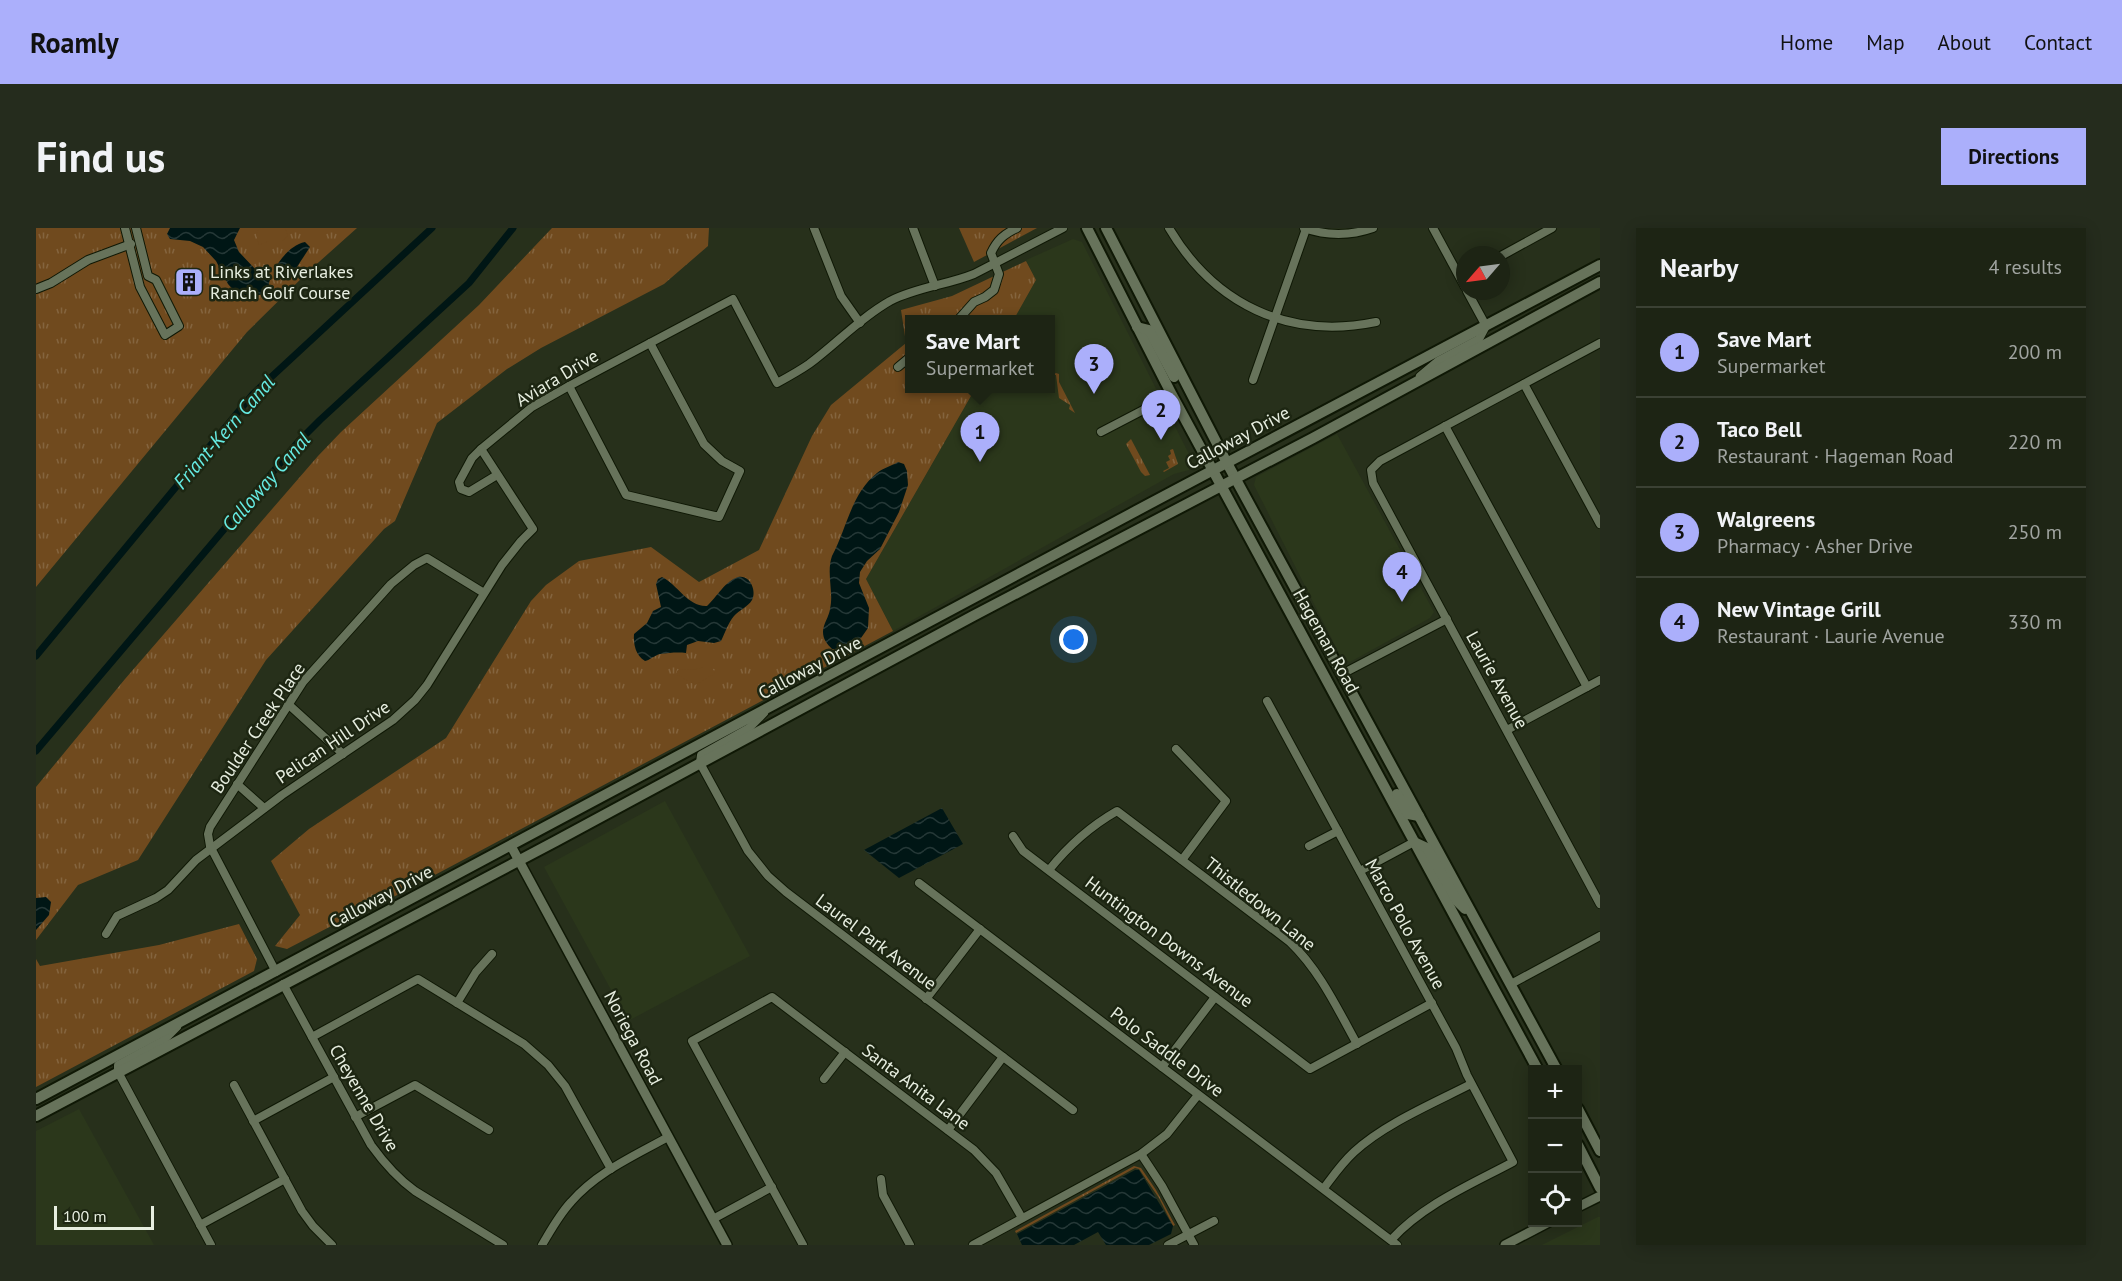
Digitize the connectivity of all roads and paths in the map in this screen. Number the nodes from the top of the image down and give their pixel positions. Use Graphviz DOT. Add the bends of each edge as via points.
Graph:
graph roads {
  1 [pos="125,228"];
  2 [pos="136,228"];
  3 [pos="814,228"];
  4 [pos="914,228"];
  5 [pos="1017,228"];
  6 [pos="1063,228"];
  7 [pos="1086,228"];
  8 [pos="1106,228"];
  9 [pos="1169,228"];
  10 [pos="1373,228"];
  11 [pos="1433,228"];
  12 [pos="1552,228"];
  13 [pos="1305,229"];
  14 [pos="138,242"];
  15 [pos="128,245"];
  16 [pos="1510,251"];
  17 [pos="995,264"];
  18 [pos="1456,266"];
  19 [pos="1600,266"];
  20 [pos="148,276"];
  21 [pos="138,280"];
  22 [pos="1600,282"];
  23 [pos="936,286"];
  24 [pos="36,289"];
  25 [pos="1472,300"];
  26 [pos="962,315"];
  27 [pos="1275,318"];
  28 [pos="1376,322"];
  29 [pos="860,323"];
  30 [pos="1486,326"];
  31 [pos="1137,327"];
  32 [pos="650,343"];
  33 [pos="1600,343"];
  34 [pos="905,361"];
  35 [pos="898,367"];
  36 [pos="1253,380"];
  37 [pos="1524,384"];
  38 [pos="569,386"];
  39 [pos="1405,388"];
  40 [pos="1190,392"];
  41 [pos="1172,395"];
  42 [pos="1445,426"];
  43 [pos="1101,432"];
  44 [pos="480,449"];
  45 [pos="1227,463"];
  46 [pos="1213,470"];
  47 [pos="497,475"];
  48 [pos="1236,478"];
  49 [pos="1221,485"];
  50 [pos="1600,524"];
  51 [pos="484,593"];
  52 [pos="1286,604"];
  53 [pos="1447,619"];
  54 [pos="1342,674"];
  55 [pos="1600,680"];
  56 [pos="1587,687"];
  57 [pos="1267,701"];
  58 [pos="288,704"];
  59 [pos="771,708"];
  60 [pos="1507,730"];
  61 [pos="1362,742"];
  62 [pos="1176,748"];
  63 [pos="343,754"];
  64 [pos="700,762"];
  65 [pos="237,784"];
  66 [pos="264,808"];
  67 [pos="1419,816"];
  68 [pos="1338,831"];
  69 [pos="1013,836"];
  70 [pos="1414,842"];
  71 [pos="511,846"];
  72 [pos="1309,846"];
  73 [pos="211,849"];
  74 [pos="519,860"];
  75 [pos="1182,860"];
  76 [pos="1049,870"];
  77 [pos="1360,871"];
  78 [pos="920,883"];
  79 [pos="1600,904"];
  80 [pos="1455,914"];
  81 [pos="1476,920"];
  82 [pos="980,928"];
  83 [pos="353,930"];
  84 [pos="106,934"];
  85 [pos="1600,936"];
  86 [pos="492,954"];
  87 [pos="276,972"];
  88 [pos="283,984"];
  89 [pos="1511,984"];
  90 [pos="1215,997"];
  91 [pos="926,999"];
  92 [pos="457,1003"];
  93 [pos="1432,1003"];
  94 [pos="184,1020"];
  95 [pos="212,1022"];
  96 [pos="312,1037"];
  97 [pos="1357,1044"];
  98 [pos="845,1052"];
  99 [pos="1003,1058"];
  100 [pos="1535,1065"];
  101 [pos="1554,1065"];
  102 [pos="1162,1067"];
  103 [pos="118,1072"];
  104 [pos="334,1077"];
  105 [pos="824,1079"];
  106 [pos="1471,1084"];
  107 [pos="234,1085"];
  108 [pos="1198,1095"];
  109 [pos="36,1100"];
  110 [pos="1073,1110"];
  111 [pos="36,1116"];
  112 [pos="356,1117"];
  113 [pos="1582,1117"];
  114 [pos="253,1121"];
  115 [pos="489,1130"];
  116 [pos="948,1130"];
  117 [pos="668,1137"];
  118 [pos="1600,1151"];
  119 [pos="1582,1153"];
  120 [pos="1141,1154"];
  121 [pos="611,1169"];
  122 [pos="285,1179"];
  123 [pos="881,1179"];
  124 [pos="772,1187"];
  125 [pos="1324,1188"];
  126 [pos="1600,1188"];
  127 [pos="1600,1196"];
  128 [pos="1582,1205"];
  129 [pos="1022,1218"];
  130 [pos="713,1219"];
  131 [pos="1214,1221"];
  132 [pos="200,1225"];
  133 [pos="1539,1227"];
  134 [pos="1188,1234"];
  135 [pos="490,1242"];
  136 [pos="1394,1242"];
  137 [pos="211,1245"];
  138 [pos="332,1245"];
  139 [pos="502,1245"];
  140 [pos="542,1245"];
  141 [pos="727,1245"];
  142 [pos="803,1245"];
  143 [pos="910,1245"];
  144 [pos="973,1245"];
  145 [pos="1168,1245"];
  146 [pos="1194,1245"];
  147 [pos="1505,1245"];
  1 -- 15 [label="street"];
  2 -- 14 [label="street"];
  3 -- 29 [label="street" via="841,296"];
  4 -- 23 [label="street"];
  5 -- 17 [label="street" via="994,246 991,253"];
  6 -- 17 [label="street"];
  7 -- 31 [label="main road, Hageman Road"];
  8 -- 40 [label="main road, Hageman Road"];
  9 -- 27 [label="street" via="1188,256 1214,283 1241,303"];
  10 -- 13 [label="street" via="1334,234"];
  11 -- 18 [label="street"];
  12 -- 16 [label="street"];
  13 -- 27 [label="street"];
  14 -- 15 [label="street"];
  14 -- 20 [label="street"];
  15 -- 21 [label="street"];
  15 -- 24 [label="street" via="88,260"];
  17 -- 23 [label="street"];
  17 -- 26 [label="street" via="999,274 994,290 974,302"];
  19 -- 30 [label="main road, Calloway Drive"];
  20 -- 21 [label="street"];
  20 -- 21 [label="street" via="156,280 179,326 165,335"];
  22 -- 39 [label="main road, Calloway Drive"];
  23 -- 29 [label="street" via="891,301"];
  25 -- 30 [label="street"];
  27 -- 28 [label="street" via="1340,328"];
  27 -- 36 [label="street"];
  29 -- 32 [label="street, Aviara Drive" via="777,383 733,299"];
  30 -- 39 [label="street" via="1479,339 1438,361"];
  30 -- 45 [label="main road, Calloway Drive"];
  31 -- 40 [label="main road" via="1149,330 1175,378"];
  31 -- 41 [label="main road, Hageman Road"];
  32 -- 38 [label="street, Aviara Drive"];
  32 -- 38 [label="street" via="704,444 740,471 719,517 626,495"];
  33 -- 37 [label="street"];
  34 -- 35 [label="street"];
  37 -- 42 [label="street"];
  37 -- 50 [label="street"];
  38 -- 44 [label="street, Aviara Drive" via="532,407"];
  39 -- 48 [label="main road, Calloway Drive"];
  40 -- 45 [label="main road, Hageman Road"];
  41 -- 43 [label="street"];
  41 -- 46 [label="main road, Hageman Road"];
  42 -- 53 [label="street, Laurie Avenue" via="1380,461 1371,470 1373,483"];
  42 -- 56 [label="street"];
  44 -- 47 [label="street"];
  44 -- 47 [label="street, Aviara Drive" via="460,478 461,489 473,491"];
  45 -- 46 [label="main road, Calloway Drive"];
  45 -- 48 [label="main road, Hageman Road"];
  46 -- 49 [label="main road, Hageman Road"];
  46 -- 59 [label="main road, Calloway Drive"];
  47 -- 51 [label="street, Pelican Hill Drive" via="534,529 511,552"];
  48 -- 49 [label="main road, Calloway Drive"];
  48 -- 54 [label="main road, Hageman Road"];
  49 -- 52 [label="main road, Hageman Road"];
  49 -- 64 [label="main road, Calloway Drive"];
  51 -- 58 [label="street, Boulder Creek Place" via="427,558 414,565 391,584"];
  51 -- 63 [label="street, Pelican Hill Drive" via="415,700"];
  52 -- 54 [label="main road" via="1299,617 1331,672"];
  52 -- 61 [label="main road, Hageman Road"];
  53 -- 54 [label="street"];
  53 -- 60 [label="street, Laurie Avenue"];
  54 -- 67 [label="main road, Hageman Road"];
  55 -- 56 [label="street"];
  56 -- 60 [label="street"];
  57 -- 68 [label="street, Marco Polo Avenue"];
  58 -- 63 [label="street"];
  58 -- 65 [label="street, Boulder Creek Place"];
  59 -- 64 [label="street" via="749,728 701,755"];
  59 -- 71 [label="main road, Calloway Drive"];
  60 -- 79 [label="street, Laurie Avenue"];
  61 -- 67 [label="main road" via="1378,760 1408,814"];
  61 -- 70 [label="main road, Hageman Road"];
  62 -- 75 [label="street" via="1226,801"];
  63 -- 66 [label="street, Pelican Hill Drive"];
  64 -- 74 [label="main road, Calloway Drive"];
  64 -- 91 [label="street, Laurel Park Avenue" via="748,851 768,876"];
  65 -- 66 [label="street"];
  65 -- 73 [label="street, Boulder Creek Place" via="210,827"];
  66 -- 73 [label="street, Pelican Hill Drive"];
  67 -- 81 [label="main road, Hageman Road"];
  68 -- 72 [label="street"];
  68 -- 77 [label="street, Marco Polo Avenue"];
  69 -- 76 [label="street, Huntington Downs Avenue" via="1023,850"];
  70 -- 77 [label="street"];
  70 -- 80 [label="main road, Hageman Road"];
  70 -- 81 [label="main road" via="1427,848 1457,901"];
  71 -- 74 [label="street, Noriega Road"];
  71 -- 83 [label="main road, Calloway Drive"];
  73 -- 84 [label="street, Pelican Hill Drive" via="168,890 117,916"];
  73 -- 87 [label="street"];
  74 -- 88 [label="main road, Calloway Drive"];
  74 -- 117 [label="street, Noriega Road"];
  75 -- 76 [label="street, Thistledown Lane" via="1117,811 1074,841"];
  75 -- 97 [label="street, Thistledown Lane" via="1301,953 1319,976"];
  76 -- 90 [label="street, Huntington Downs Avenue"];
  77 -- 93 [label="street, Marco Polo Avenue"];
  78 -- 82 [label="street, Polo Saddle Drive"];
  80 -- 89 [label="main road" via="1472,932 1500,983"];
  80 -- 100 [label="main road, Hageman Road"];
  81 -- 89 [label="main road, Hageman Road"];
  82 -- 91 [label="street"];
  82 -- 102 [label="street, Polo Saddle Drive"];
  83 -- 87 [label="main road, Calloway Drive"];
  83 -- 88 [label="main road" via="334,949 289,973"];
  85 -- 89 [label="street"];
  86 -- 92 [label="street"];
  87 -- 94 [label="main road, Calloway Drive"];
  87 -- 95 [label="main road" via="269,984 225,1009"];
  88 -- 95 [label="main road, Calloway Drive"];
  88 -- 96 [label="street, Cheyenne Drive"];
  89 -- 101 [label="main road, Hageman Road"];
  90 -- 97 [label="street, Huntington Downs Avenue" via="1310,1069"];
  90 -- 102 [label="street"];
  91 -- 99 [label="street, Laurel Park Avenue"];
  92 -- 96 [label="street" via="418,979"];
  92 -- 121 [label="street" via="524,1044 548,1065 572,1097"];
  93 -- 97 [label="street"];
  93 -- 106 [label="street, Marco Polo Avenue"];
  94 -- 103 [label="street" via="164,1040 118,1065"];
  94 -- 109 [label="main road, Calloway Drive"];
  95 -- 103 [label="main road, Calloway Drive"];
  96 -- 104 [label="street, Cheyenne Drive"];
  98 -- 105 [label="street"];
  98 -- 116 [label="street, Santa Anita Lane"];
  98 -- 124 [label="street, Santa Anita Lane" via="772,997 692,1041"];
  99 -- 110 [label="street, Laurel Park Avenue"];
  99 -- 116 [label="street"];
  102 -- 108 [label="street, Polo Saddle Drive"];
  103 -- 111 [label="main road, Calloway Drive"];
  103 -- 132 [label="street"];
  104 -- 112 [label="street, Cheyenne Drive"];
  104 -- 114 [label="street"];
  106 -- 125 [label="street" via="1366,1142"];
  106 -- 136 [label="street, Marco Polo Avenue" via="1513,1162 1429,1207 1404,1226"];
  107 -- 114 [label="street"];
  108 -- 120 [label="street" via="1167,1134"];
  108 -- 125 [label="street, Polo Saddle Drive"];
  112 -- 115 [label="street" via="416,1085"];
  112 -- 135 [label="street, Cheyenne Drive" via="382,1160 402,1181"];
  113 -- 118 [label="main road"];
  114 -- 122 [label="street"];
  116 -- 129 [label="street, Santa Anita Lane" via="996,1173"];
  117 -- 121 [label="street"];
  117 -- 130 [label="street, Noriega Road"];
  119 -- 126 [label="main road"];
  120 -- 129 [label="street"];
  120 -- 134 [label="street"];
  121 -- 140 [label="street" via="570,1202"];
  122 -- 132 [label="street"];
  122 -- 138 [label="street" via="309,1221"];
  123 -- 143 [label="street" via="883,1195"];
  124 -- 130 [label="street"];
  124 -- 142 [label="street"];
  125 -- 136 [label="street, Polo Saddle Drive"];
  127 -- 128 [label="street"];
  129 -- 144 [label="street"];
  130 -- 141 [label="street, Noriega Road"];
  131 -- 134 [label="street"];
  132 -- 137 [label="street"];
  133 -- 147 [label="street"];
  134 -- 145 [label="street"];
  134 -- 146 [label="street"];
  135 -- 139 [label="street, Cheyenne Drive"];
}
